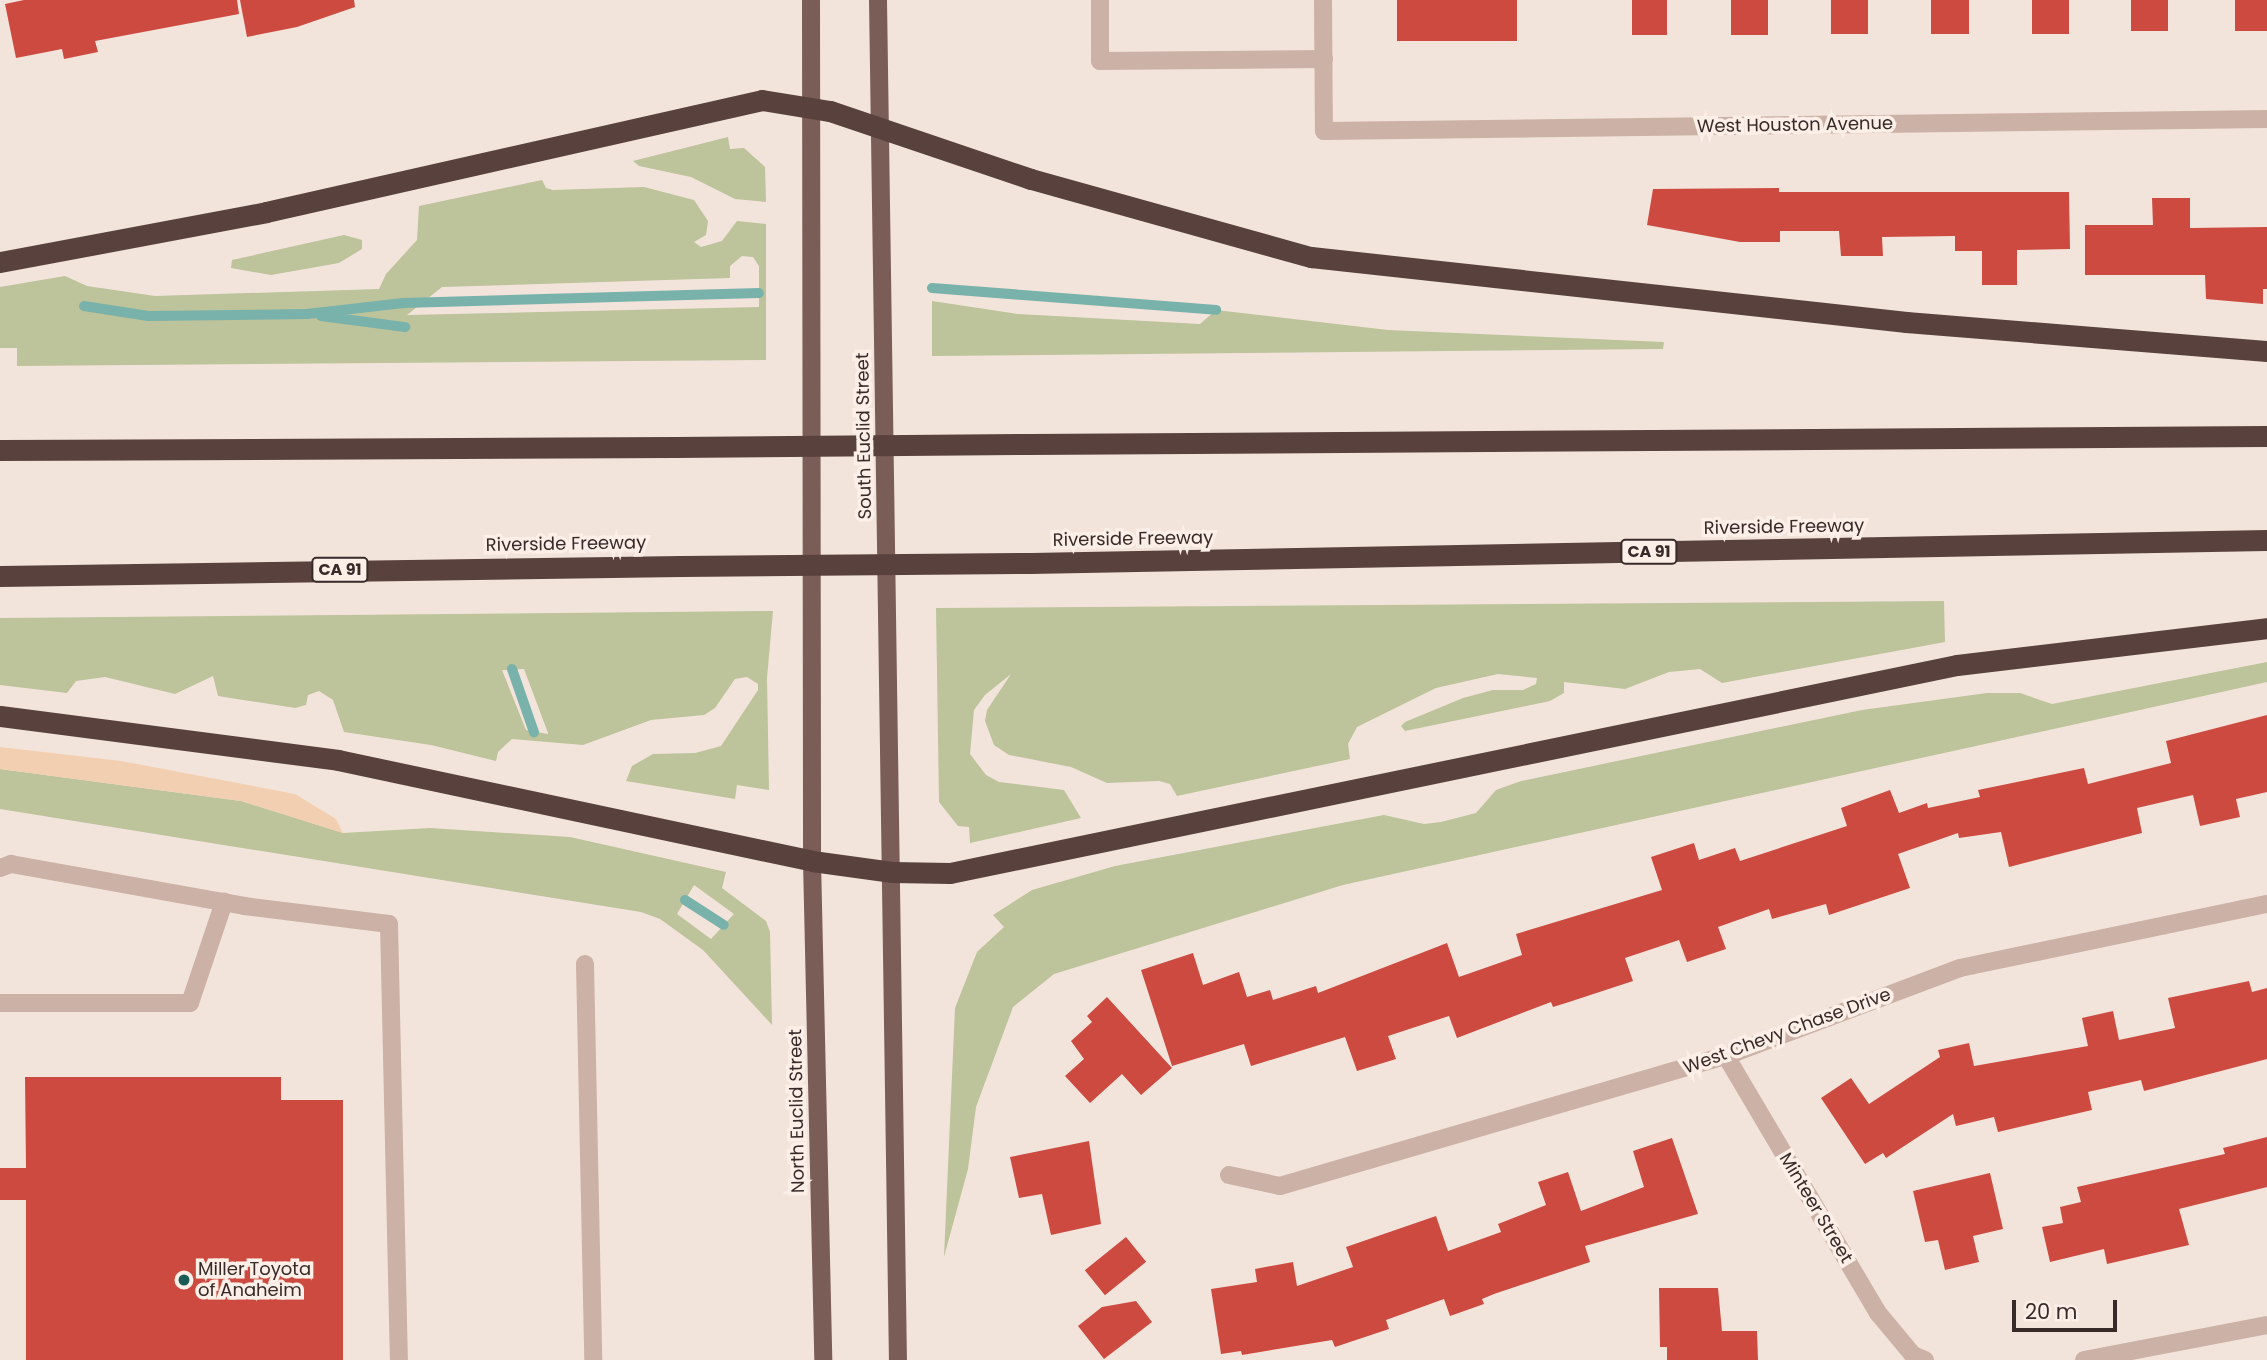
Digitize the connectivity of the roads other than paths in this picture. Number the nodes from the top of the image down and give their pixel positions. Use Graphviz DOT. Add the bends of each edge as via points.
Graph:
graph roads {
  1 [pos="811,0"];
  2 [pos="878,0"];
  3 [pos="1100,0"];
  4 [pos="1323,0"];
  5 [pos="1324,59"];
  6 [pos="811,106"];
  7 [pos="2267,119"];
  8 [pos="880,128"];
  9 [pos="0,262"];
  10 [pos="2267,351"];
  11 [pos="2267,436"];
  12 [pos="0,450"];
  13 [pos="2267,540"];
  14 [pos="0,576"];
  15 [pos="2267,628"];
  16 [pos="0,716"];
  17 [pos="812,860"];
  18 [pos="0,868"];
  19 [pos="892,872"];
  20 [pos="224,902"];
  21 [pos="2267,904"];
  22 [pos="585,964"];
  23 [pos="0,1003"];
  24 [pos="1726,1056"];
  25 [pos="1229,1175"];
  26 [pos="2267,1325"];
  27 [pos="2144,1356"];
  28 [pos="1919,1357"];
  29 [pos="399,1360"];
  30 [pos="593,1360"];
  31 [pos="823,1360"];
  32 [pos="898,1360"];
  33 [pos="2084,1360"];
  1 -- 6 [label="main road"];
  2 -- 8 [label="main road, South Euclid Street"];
  3 -- 5 [label="street" via="1100,61"];
  4 -- 5 [label="street"];
  5 -- 7 [label="street, West Houston Avenue" via="1324,131"];
  6 -- 8 [label="highway"];
  6 -- 9 [label="highway" via="762,100 733,104 266,212"];
  6 -- 17 [label="main road"];
  8 -- 10 [label="highway" via="1031,179 1311,257 1906,322"];
  8 -- 19 [label="main road, South Euclid Street"];
  11 -- 12 [label="highway, bridge"];
  13 -- 14 [label="highway, Riverside Freeway / CA 91, bridge"];
  15 -- 19 [label="highway" via="1957,665 950,873"];
  16 -- 17 [label="highway" via="338,760"];
  17 -- 19 [label="highway"];
  17 -- 31 [label="main road, North Euclid Street"];
  18 -- 20 [label="street" via="11,864"];
  19 -- 32 [label="main road"];
  20 -- 23 [label="street" via="190,1003"];
  20 -- 29 [label="street" via="389,924"];
  21 -- 24 [label="street, West Chevy Chase Drive" via="1960,968"];
  22 -- 30 [label="street"];
  24 -- 25 [label="street, West Chevy Chase Drive" via="1280,1186"];
  24 -- 28 [label="street, Minteer Street" via="1878,1312"];
  26 -- 27 [label="street"];
  27 -- 33 [label="street"];
}
